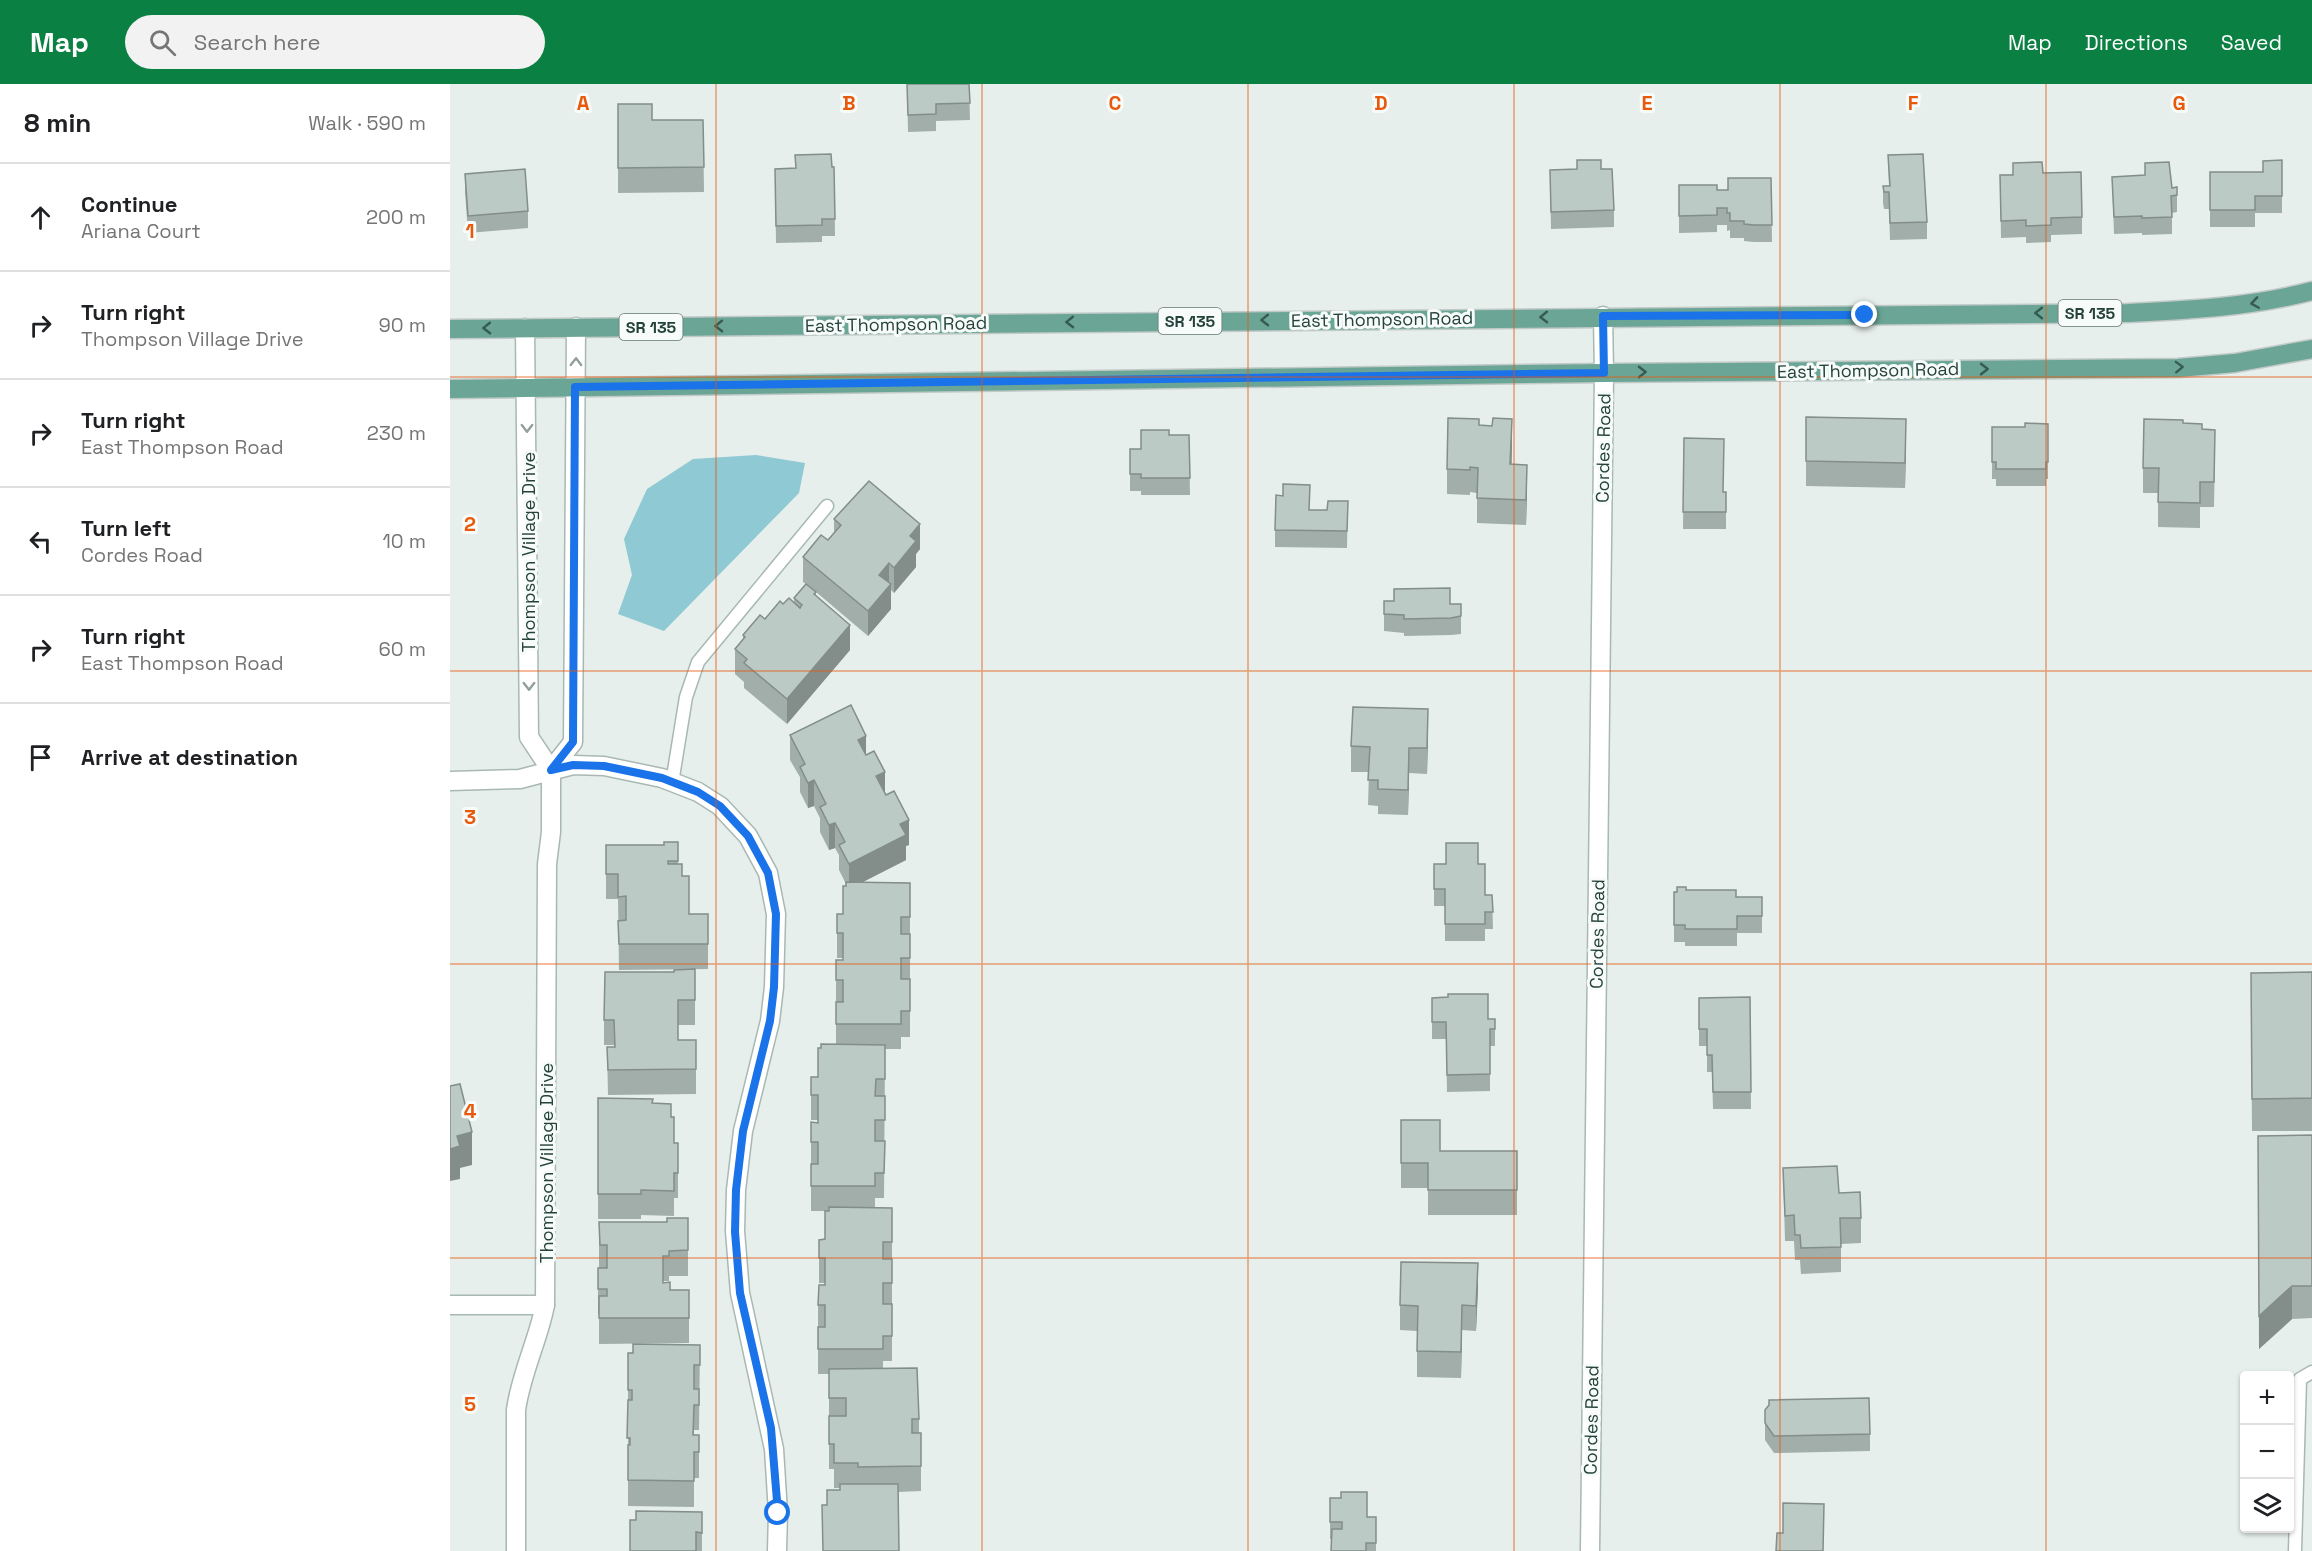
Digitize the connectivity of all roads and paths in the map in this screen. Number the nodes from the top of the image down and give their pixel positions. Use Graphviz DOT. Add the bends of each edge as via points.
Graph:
graph roads {
  1 [pos="2312,291"];
  2 [pos="1603,316"];
  3 [pos="576,327"];
  4 [pos="525,328"];
  5 [pos="450,329"];
  6 [pos="2312,349"];
  7 [pos="1604,373"];
  8 [pos="575,387"];
  9 [pos="527,388"];
  10 [pos="450,389"];
  11 [pos="827,506"];
  12 [pos="551,770"];
  13 [pos="450,781"];
  14 [pos="672,783"];
  15 [pos="450,1305"];
  16 [pos="545,1305"];
  17 [pos="2312,1372"];
  18 [pos="516,1551"];
  19 [pos="777,1551"];
  20 [pos="1590,1551"];
  21 [pos="2295,1551"];
  1 -- 2 [label="main road, East Thompson Road / SR 135, one-way" via="2254,304 2128,313"];
  2 -- 3 [label="main road, East Thompson Road / SR 135, one-way"];
  2 -- 7 [label="street, Cordes Road"];
  3 -- 4 [label="main road, East Thompson Road / SR 135"];
  8 -- 3 [label="street, one-way"];
  4 -- 5 [label="main road, East Thompson Road / SR 135, one-way"];
  4 -- 9 [label="street, Thompson Village Drive"];
  7 -- 6 [label="main road, East Thompson Road, one-way" via="2178,368 2235,363"];
  7 -- 8 [label="main road, East Thompson Road"];
  7 -- 20 [label="street, Cordes Road"];
  8 -- 9 [label="main road, East Thompson Road"];
  8 -- 12 [label="street" via="573,742"];
  9 -- 10 [label="main road, East Thompson Road"];
  9 -- 12 [label="street, Thompson Village Drive, one-way" via="529,737"];
  11 -- 14 [label="lane" via="698,662 686,698"];
  12 -- 13 [label="street" via="519,779"];
  12 -- 14 [label="street" via="573,765 604,766"];
  12 -- 16 [label="street, Thompson Village Drive"];
  14 -- 19 [label="street" via="698,792 738,824 757,850 774,898 771,1010 741,1141 735,1232 740,1293 774,1449"];
  15 -- 16 [label="street"];
  16 -- 18 [label="street, Thompson Village Drive" via="516,1410"];
  17 -- 21 [label="lane" via="2300,1379"];
}
